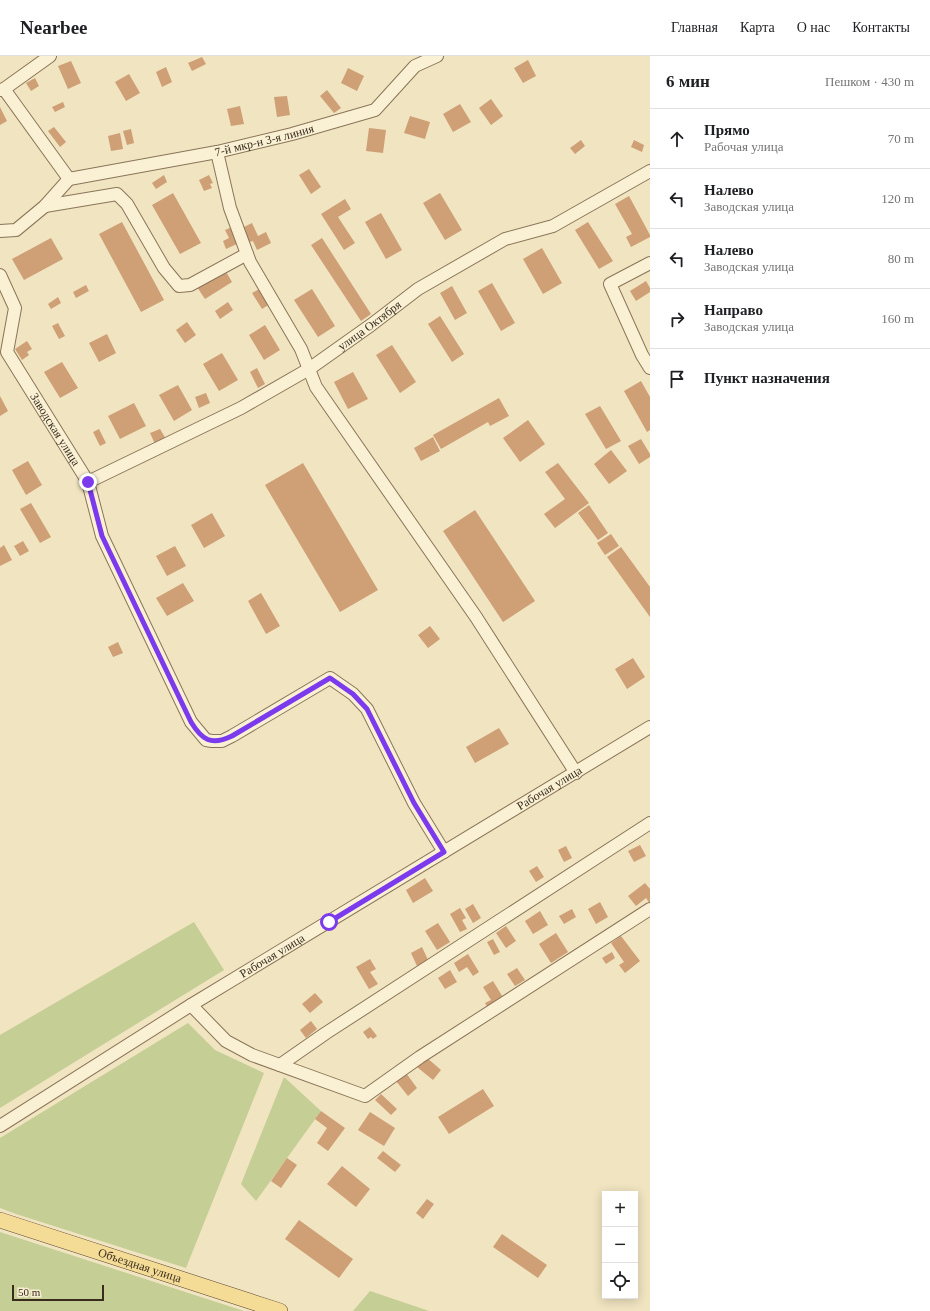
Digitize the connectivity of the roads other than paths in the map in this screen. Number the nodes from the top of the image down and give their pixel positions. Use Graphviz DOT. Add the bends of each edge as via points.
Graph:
graph roads {
  1 [pos="50,56"];
  2 [pos="437,56"];
  3 [pos="2,90"];
  4 [pos="217,152"];
  5 [pos="650,171"];
  6 [pos="69,179"];
  7 [pos="45,206"];
  8 [pos="0,231"];
  9 [pos="247,254"];
  10 [pos="650,263"];
  11 [pos="0,275"];
  12 [pos="646,353"];
  13 [pos="309,368"];
  14 [pos="650,368"];
  15 [pos="88,482"];
  16 [pos="650,727"];
  17 [pos="576,773"];
  18 [pos="650,823"];
  19 [pos="444,852"];
  20 [pos="650,909"];
  21 [pos="191,1005"];
  22 [pos="280,1065"];
  23 [pos="0,1126"];
  24 [pos="0,1220"];
  25 [pos="280,1311"];
  1 -- 3 [label="street"];
  2 -- 4 [label="street, 7-й мкр-н 3-я линия" via="415,66 375,110"];
  3 -- 6 [label="street"];
  4 -- 6 [label="street, 7-й мкр-н 3-я линия"];
  4 -- 9 [label="street" via="230,208"];
  5 -- 13 [label="street, улица Октября" via="554,226 505,239 418,289"];
  6 -- 7 [label="street"];
  7 -- 8 [label="street" via="16,230"];
  7 -- 9 [label="street" via="117,194 127,204 164,268 179,286 190,285"];
  9 -- 13 [label="street" via="301,349"];
  10 -- 12 [label="street" via="610,284"];
  11 -- 15 [label="street, Заводская улица" via="15,308 7,352"];
  12 -- 14 [label="street"];
  13 -- 15 [label="street, улица Октября" via="241,408"];
  13 -- 17 [label="street" via="316,387 476,617"];
  15 -- 19 [label="street, Заводская улица" via="102,536 168,677 200,734 212,742 227,739 330,678 353,694 367,709 414,803"];
  16 -- 17 [label="street, Рабочая улица"];
  17 -- 19 [label="street, Рабочая улица"];
  18 -- 22 [label="street"];
  19 -- 21 [label="street, Рабочая улица"];
  20 -- 22 [label="street" via="420,1057 365,1096"];
  21 -- 22 [label="street" via="226,1041 252,1056"];
  21 -- 23 [label="street, Рабочая улица"];
  24 -- 25 [label="main road, Объездная улица"];
}
